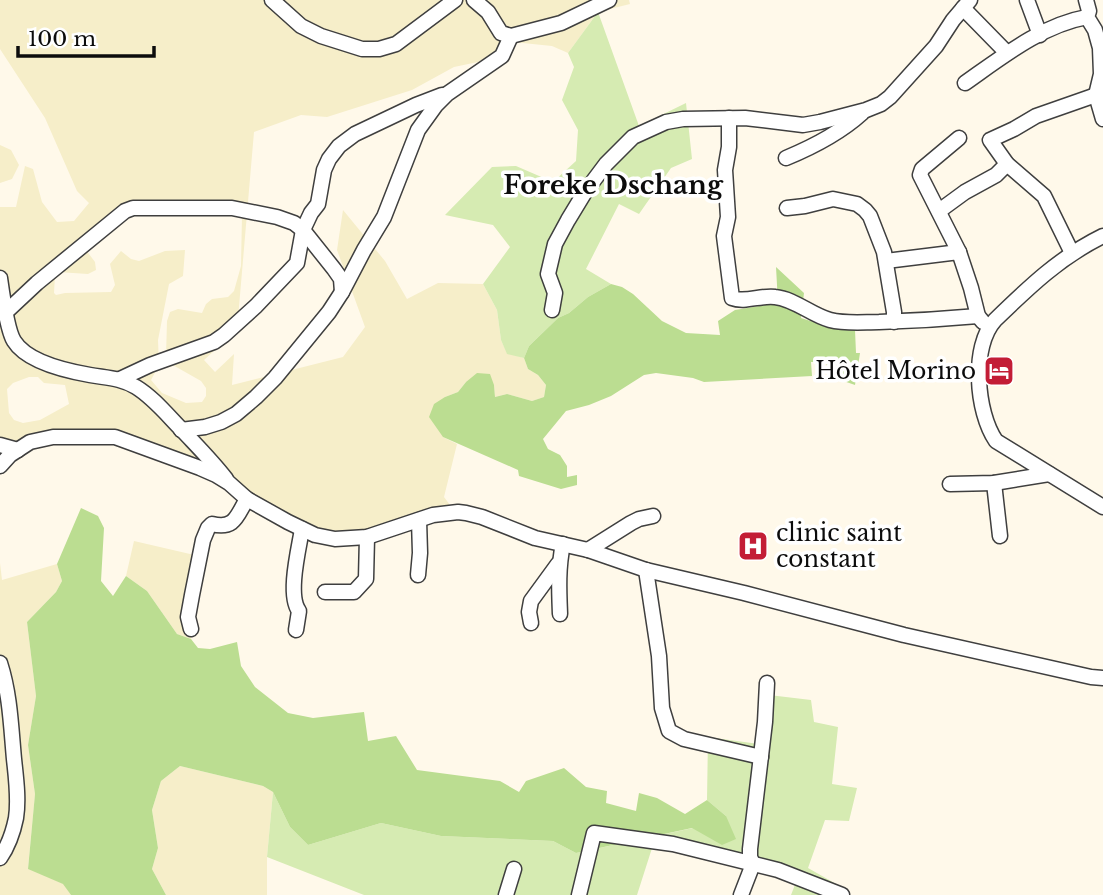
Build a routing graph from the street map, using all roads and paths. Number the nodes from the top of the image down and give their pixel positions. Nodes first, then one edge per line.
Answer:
1 (272, 0) edge
2 (455, 0) edge
3 (474, 0) edge
4 (609, 0) edge
5 (1027, 0) edge
6 (1086, 0) edge
7 (966, 4) edge
8 (1087, 17) junction
9 (1040, 35) junction
10 (511, 36) junction
11 (1007, 53) junction
12 (965, 83) dead end
13 (447, 94) junction
14 (1096, 95) junction
15 (866, 110) junction
16 (729, 118) junction
17 (1103, 119) edge
18 (959, 138) dead end
19 (786, 158) dead end
20 (1007, 164) junction
21 (787, 208) dead end
22 (939, 211) junction
23 (303, 230) junction
24 (1103, 236) edge
25 (959, 252) junction
26 (1072, 253) junction
27 (886, 261) junction
28 (0, 278) edge
29 (342, 292) junction
30 (552, 310) dead end
31 (6, 313) junction
32 (978, 316) junction
33 (894, 321) junction
34 (988, 327) junction
35 (120, 379) junction
36 (181, 430) junction
37 (0, 445) edge
38 (18, 450) junction
39 (0, 466) edge
40 (1049, 474) junction
41 (229, 483) junction
42 (994, 483) junction
43 (950, 484) dead end
44 (247, 499) junction
45 (1103, 507) edge
46 (653, 516) dead end
47 (419, 520) junction
48 (302, 529) junction
49 (1000, 536) dead end
50 (367, 537) junction
51 (563, 544) junction
52 (588, 550) junction
53 (559, 562) junction
54 (646, 570) junction
55 (418, 575) dead end
56 (325, 592) dead end
57 (560, 614) dead end
58 (531, 623) dead end
59 (191, 629) dead end
60 (296, 631) dead end
61 (0, 663) edge
62 (1103, 678) edge
63 (767, 683) dead end
64 (5, 702) edge
65 (761, 757) junction
66 (0, 858) edge
67 (753, 864) junction
68 (514, 869) dead end
69 (506, 895) edge
70 (579, 895) edge
71 (741, 895) edge
72 (842, 895) edge

1 - 2 street
3 - 10 street
4 - 10 street
5 - 9 street
6 - 8 street
7 - 11 street
7 - 15 street
8 - 9 street
8 - 14 street
9 - 11 street
10 - 13 street
11 - 12 street
13 - 23 street
13 - 29 street
14 - 17 street
14 - 20 street
15 - 16 street
15 - 19 street
16 - 30 street
16 - 33 street
18 - 22 street
20 - 22 street
20 - 26 street
21 - 27 street
22 - 25 street
23 - 29 street
23 - 31 street
23 - 35 street
24 - 26 street
25 - 27 street
25 - 32 street
26 - 34 street
27 - 33 street
28 - 31 street
29 - 36 street
31 - 35 street
32 - 33 street
32 - 34 street
34 - 40 street
35 - 36 street
36 - 41 street
37 - 38 street
38 - 39 street
38 - 41 street
40 - 42 street
40 - 45 street
41 - 44 street
42 - 43 street
42 - 49 street
44 - 48 street
44 - 59 street
46 - 52 street
47 - 50 street
47 - 51 street
47 - 55 street
48 - 50 street
48 - 60 street
50 - 56 street
51 - 52 street
51 - 53 street
52 - 54 street
53 - 57 street
53 - 58 street
54 - 62 street
54 - 65 street
61 - 64 street
63 - 65 street
64 - 66 street
65 - 67 street
67 - 70 street
67 - 71 street
67 - 72 street
68 - 69 street

